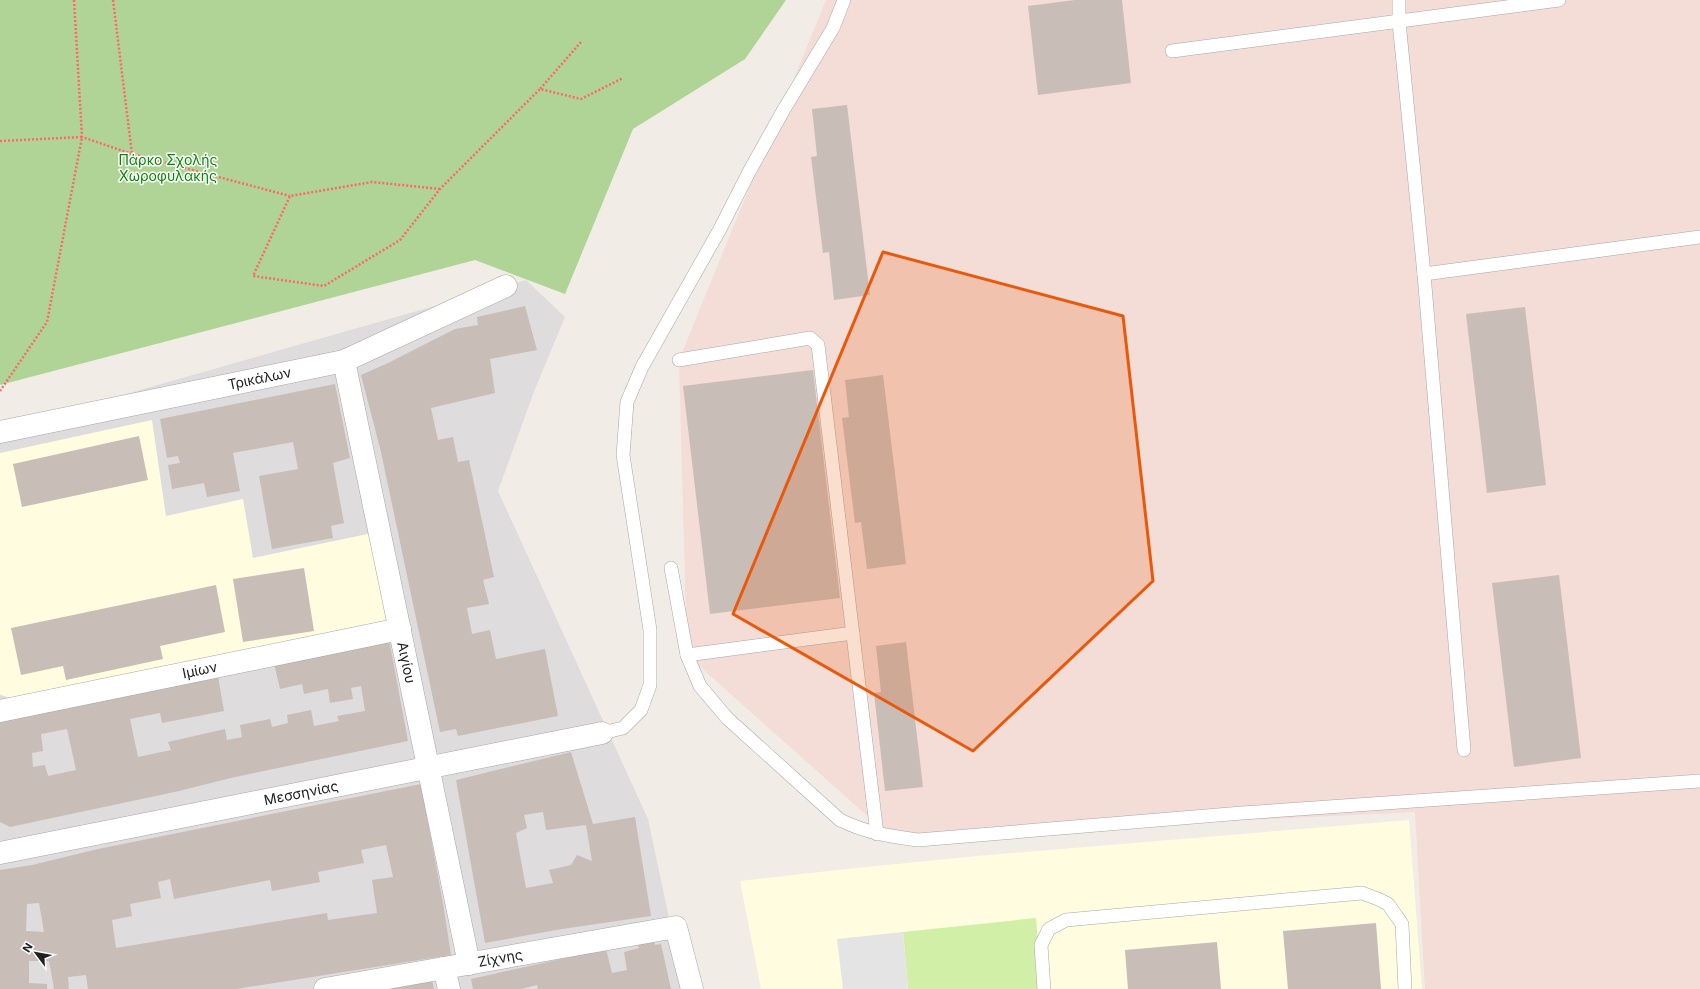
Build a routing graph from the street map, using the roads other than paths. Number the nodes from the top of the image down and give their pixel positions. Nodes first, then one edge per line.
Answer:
1 (844, 0) edge
2 (1399, 0) edge
3 (1559, 0) edge
4 (1399, 22) junction
5 (1172, 51) dead end
6 (1700, 237) edge
7 (1424, 274) junction
8 (506, 286) dead end
9 (679, 360) dead end
10 (344, 361) junction
11 (0, 432) edge
12 (671, 568) dead end
13 (400, 629) junction
14 (853, 633) junction
15 (687, 656) junction
16 (0, 711) edge
17 (602, 733) joint
18 (1464, 750) dead end
19 (429, 767) junction
20 (1700, 781) edge
21 (877, 834) junction
22 (0, 853) edge
23 (469, 964) junction
24 (444, 968) junction
25 (325, 989) edge
26 (449, 989) edge
27 (692, 989) edge
28 (1044, 989) edge
29 (1405, 989) edge

1 - 17 lane
2 - 4 lane
3 - 4 lane
4 - 5 lane
4 - 7 lane
6 - 7 lane
7 - 18 lane
8 - 10 street, Τρικάλων
9 - 14 lane
10 - 11 street, Τρικάλων
10 - 13 street, Αιγίου
12 - 15 lane
13 - 16 street, Ιμίων
13 - 19 street, Αιγίου
14 - 15 lane
14 - 21 lane
15 - 21 lane
17 - 19 street, Μεσσηνίας
19 - 22 street, Μεσσηνίας
19 - 23 street, Αιγίου
20 - 21 lane
23 - 24 street, Ζίχνης
23 - 27 street, Ζίχνης
24 - 25 street, Ζίχνης
24 - 26 street
28 - 29 lane

